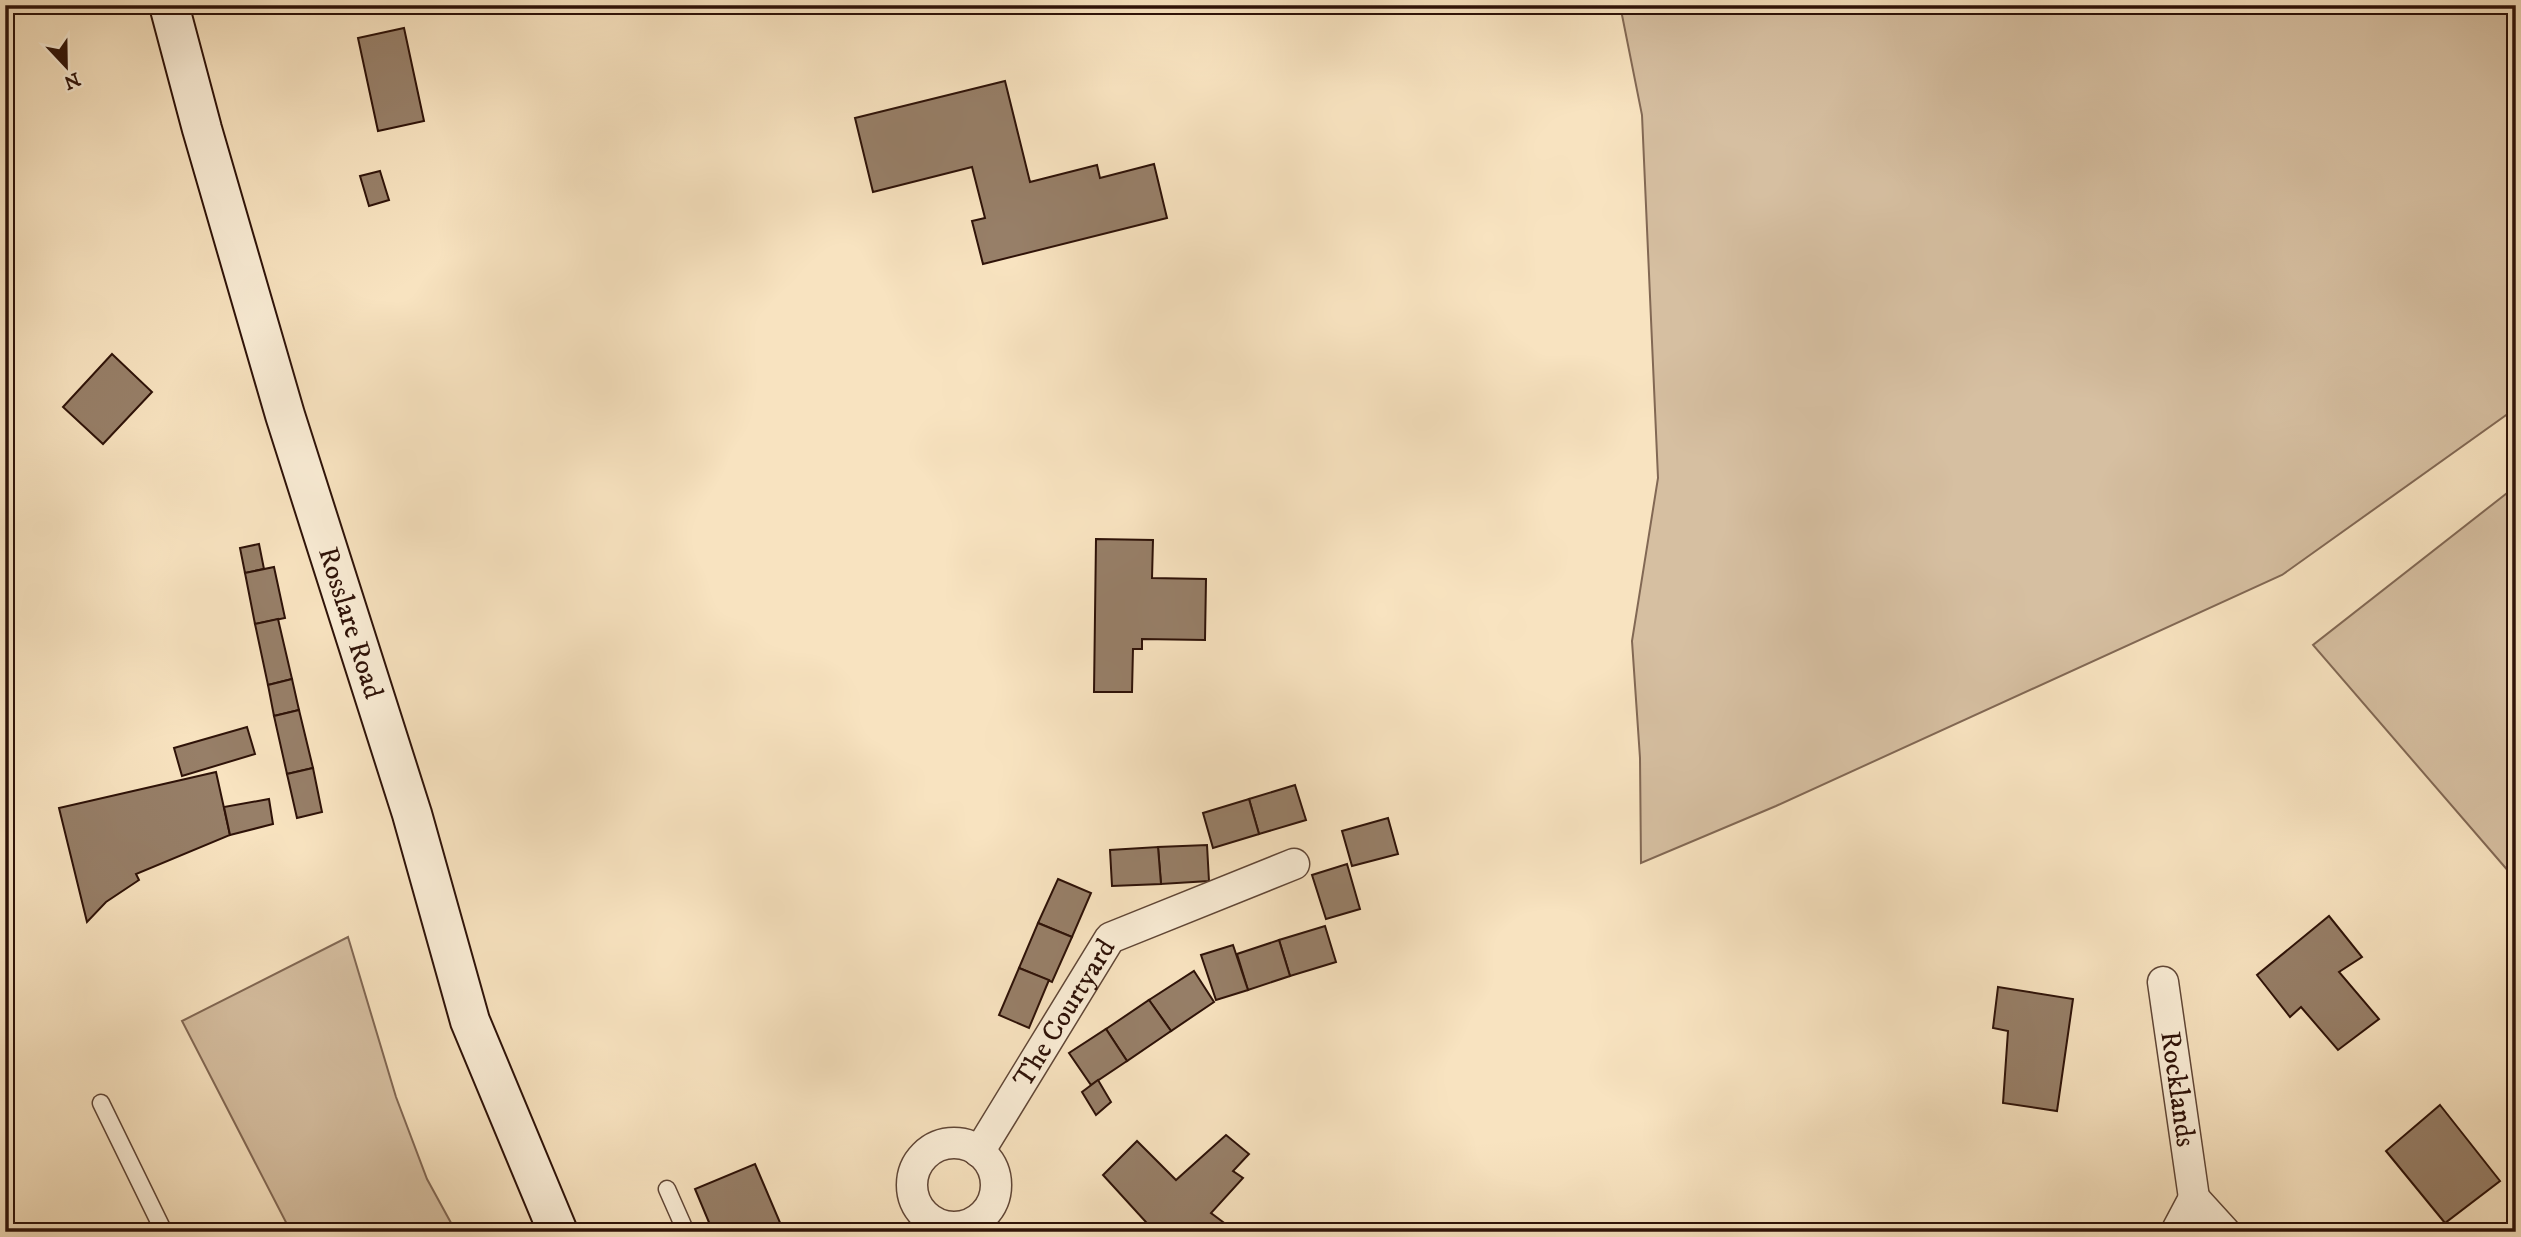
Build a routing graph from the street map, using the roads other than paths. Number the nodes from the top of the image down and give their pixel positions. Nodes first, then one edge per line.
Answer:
1 (169, 5) edge
2 (1294, 864) dead end
3 (2163, 982) dead end
4 (101, 1103) dead end
5 (979, 1152) junction
6 (667, 1189) dead end
7 (2194, 1198) junction
8 (932, 1227) edge
9 (164, 1232) edge
10 (558, 1232) edge
11 (686, 1232) edge
12 (2176, 1232) edge
13 (2225, 1232) edge

1 - 10 main road, Rosslare Road
2 - 5 street, The Courtyard
3 - 7 street, Rocklands
4 - 9 lane
5 - 8 street
5 - 8 street
6 - 11 lane
7 - 12 street
7 - 13 street

